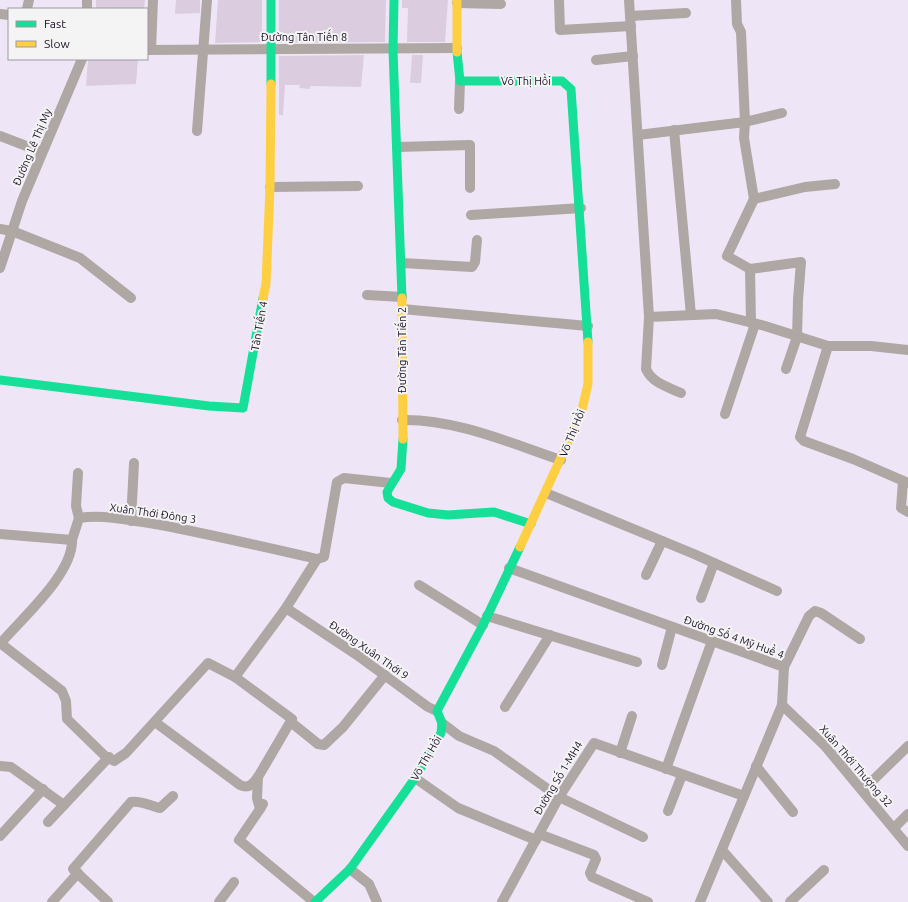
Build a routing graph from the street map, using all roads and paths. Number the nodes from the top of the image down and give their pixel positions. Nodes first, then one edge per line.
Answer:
1 (153, 0) edge
2 (207, 0) edge
3 (271, 0) edge
4 (394, 0) edge
5 (559, 0) edge
6 (629, 0) edge
7 (736, 0) edge
8 (457, 2) edge
9 (501, 4) dead end
10 (686, 13) dead end
11 (631, 21) junction
12 (457, 48) junction
13 (270, 49) junction
14 (149, 50) edge
15 (204, 50) junction
16 (393, 50) junction
17 (633, 56) junction
18 (82, 60) edge
19 (596, 60) dead end
20 (460, 81) junction
21 (459, 109) dead end
22 (782, 113) dead end
23 (745, 122) junction
24 (674, 130) junction
25 (197, 131) dead end
26 (638, 135) junction
27 (0, 136) edge
28 (397, 147) junction
29 (42, 152) junction
30 (835, 184) dead end
31 (358, 186) dead end
32 (270, 187) junction
33 (470, 188) dead end
34 (754, 198) junction
35 (581, 208) junction
36 (471, 215) dead end
37 (0, 229) edge
38 (12, 231) junction
39 (477, 240) dead end
40 (402, 263) junction
41 (0, 268) edge
42 (750, 269) junction
43 (367, 295) dead end
44 (402, 297) junction
45 (131, 298) dead end
46 (402, 309) junction
47 (691, 315) junction
48 (649, 317) junction
49 (753, 323) junction
50 (588, 326) junction
51 (797, 337) junction
52 (828, 346) junction
53 (908, 350) edge
54 (786, 369) dead end
55 (0, 380) edge
56 (681, 393) dead end
57 (725, 414) dead end
58 (402, 420) junction
59 (561, 460) junction
60 (134, 463) dead end
61 (78, 473) dead end
62 (905, 482) edge
63 (391, 483) junction
64 (546, 493) junction
65 (908, 512) edge
66 (78, 518) junction
67 (131, 521) junction
68 (531, 524) junction
69 (0, 534) edge
70 (72, 540) junction
71 (662, 541) junction
72 (317, 559) junction
73 (714, 563) junction
74 (509, 568) junction
75 (646, 575) dead end
76 (419, 585) dead end
77 (777, 591) dead end
78 (701, 598) dead end
79 (286, 608) junction
80 (485, 621) junction
81 (672, 627) junction
82 (550, 636) junction
83 (860, 639) dead end
84 (712, 641) junction
85 (0, 643) edge
86 (637, 662) dead end
87 (662, 665) dead end
88 (784, 667) junction
89 (385, 675) junction
90 (235, 677) junction
91 (782, 705) junction
92 (505, 707) dead end
93 (438, 711) junction
94 (632, 716) dead end
95 (155, 722) junction
96 (442, 722) junction
97 (292, 723) junction
98 (908, 746) edge
99 (620, 753) junction
100 (109, 757) junction
101 (0, 766) edge
102 (756, 766) junction
103 (666, 769) junction
104 (682, 775) junction
105 (258, 777) junction
106 (415, 778) junction
107 (43, 789) junction
108 (863, 790) junction
109 (173, 796) dead end
110 (744, 796) junction
111 (560, 797) junction
112 (64, 805) junction
113 (668, 811) dead end
114 (793, 812) dead end
115 (908, 814) edge
116 (48, 822) dead end
117 (894, 828) junction
118 (0, 836) edge
119 (538, 837) junction
120 (643, 837) dead end
121 (908, 846) edge
122 (722, 850) junction
123 (350, 869) junction
124 (824, 870) dead end
125 (78, 873) junction
126 (234, 882) dead end
127 (505, 901) edge
128 (52, 902) edge
129 (108, 902) edge
130 (219, 902) edge
131 (315, 902) edge
132 (377, 902) edge
133 (648, 902) edge
134 (700, 902) edge
135 (768, 902) edge
136 (790, 902) edge

1 - 14 street, Đường Tân Tiến 8
2 - 15 street
3 - 13 street, Tân Tiến 4
4 - 16 street, Đường Tân Tiến 2
5 - 11 street
6 - 11 street
7 - 23 street
8 - 9 street
8 - 12 street
10 - 11 street
11 - 17 street
12 - 16 street, Đường Tân Tiến 8
12 - 20 street
13 - 15 street, Đường Tân Tiến 8
13 - 16 street, Đường Tân Tiến 8
13 - 32 street, Tân Tiến 4
14 - 15 street, Đường Tân Tiến 8
15 - 25 street
16 - 28 street, Đường Tân Tiến 2
17 - 19 street
17 - 26 street
18 - 29 street, Đường Lê Thị My
20 - 21 street
20 - 35 street, Võ Thị Hồi
22 - 23 street
23 - 24 street
23 - 34 street
24 - 26 street
24 - 47 street
26 - 48 street
27 - 29 street
28 - 33 street
28 - 40 street, Đường Tân Tiến 2
29 - 38 street, Đường Lê Thị My
30 - 34 street
31 - 32 street
32 - 55 street, Tân Tiến 4
34 - 42 street
35 - 36 street
35 - 50 street, Võ Thị Hồi
37 - 38 street
38 - 41 street, Đường Lê Thị My
38 - 45 street
39 - 40 street
40 - 44 street, Đường Tân Tiến 2
42 - 49 street
42 - 51 street
43 - 44 street
44 - 46 street, Đường Tân Tiến 2
46 - 50 street
46 - 58 street, Đường Tân Tiến 2
47 - 48 street
47 - 49 street
48 - 56 street
49 - 51 street
49 - 57 street
50 - 59 street, Võ Thị Hồi
51 - 52 street
51 - 54 street
52 - 53 street
52 - 62 street
58 - 59 street
58 - 63 street, Đường Tân Tiến 2
59 - 64 street, Võ Thị Hồi
60 - 67 street
61 - 66 street
62 - 65 street
63 - 68 street
63 - 72 street
64 - 68 street, Võ Thị Hồi
64 - 71 street
66 - 67 street, Xuân Thới Đông 3
66 - 70 street
67 - 72 street, Xuân Thới Đông 3
68 - 74 street, Võ Thị Hồi
69 - 70 street
70 - 85 street
71 - 73 street
71 - 75 street
72 - 79 street
73 - 77 street
73 - 78 street
74 - 80 street, Võ Thị Hồi
74 - 81 street, Đường Số 4 Mỹ Huề 4
76 - 80 street
79 - 89 street, Đường Xuân Thới 9
79 - 90 street
80 - 82 street
80 - 93 street, Võ Thị Hồi
81 - 84 street, Đường Số 4 Mỹ Huề 4
81 - 87 street
82 - 86 street
82 - 92 street
83 - 88 street
84 - 88 street, Đường Số 4 Mỹ Huề 4
84 - 103 street
85 - 100 street
88 - 91 street, Đường Số 4 Mỹ Huề 4
89 - 93 street, Đường Xuân Thới 9
89 - 97 street
90 - 95 street
90 - 97 street
91 - 102 street, Đường Số 4 Mỹ Huề 4
91 - 108 street, Xuân Thới Thượng 32
93 - 96 street, Võ Thị Hồi
94 - 99 street
95 - 100 street
95 - 105 street
96 - 106 street, Võ Thị Hồi
96 - 111 street
97 - 105 street
98 - 108 street
99 - 103 street, Đường Số 1-MH4
99 - 111 street, Đường Số 1-MH4
100 - 112 street
101 - 107 street
102 - 110 street, Đường Số 4 Mỹ Huề 4
102 - 114 street
103 - 104 street, Đường Số 1-MH4
104 - 110 street, Đường Số 1-MH4
104 - 113 street
105 - 131 street
106 - 119 street
106 - 123 street, Võ Thị Hồi
107 - 112 street
107 - 118 street
108 - 117 street, Xuân Thới Thượng 32
109 - 125 street
110 - 122 street, Đường Số 4 Mỹ Huề 4
111 - 119 street, Đường Số 1-MH4
111 - 120 street
112 - 116 street
115 - 117 street
117 - 121 street, Xuân Thới Thượng 32
119 - 127 street, Đường Số 1-MH4
119 - 133 street
122 - 134 street, Đường Số 4 Mỹ Huề 4
122 - 135 street
123 - 131 street, Võ Thị Hồi
123 - 132 street
124 - 136 street
125 - 128 street
125 - 129 street
126 - 130 street

